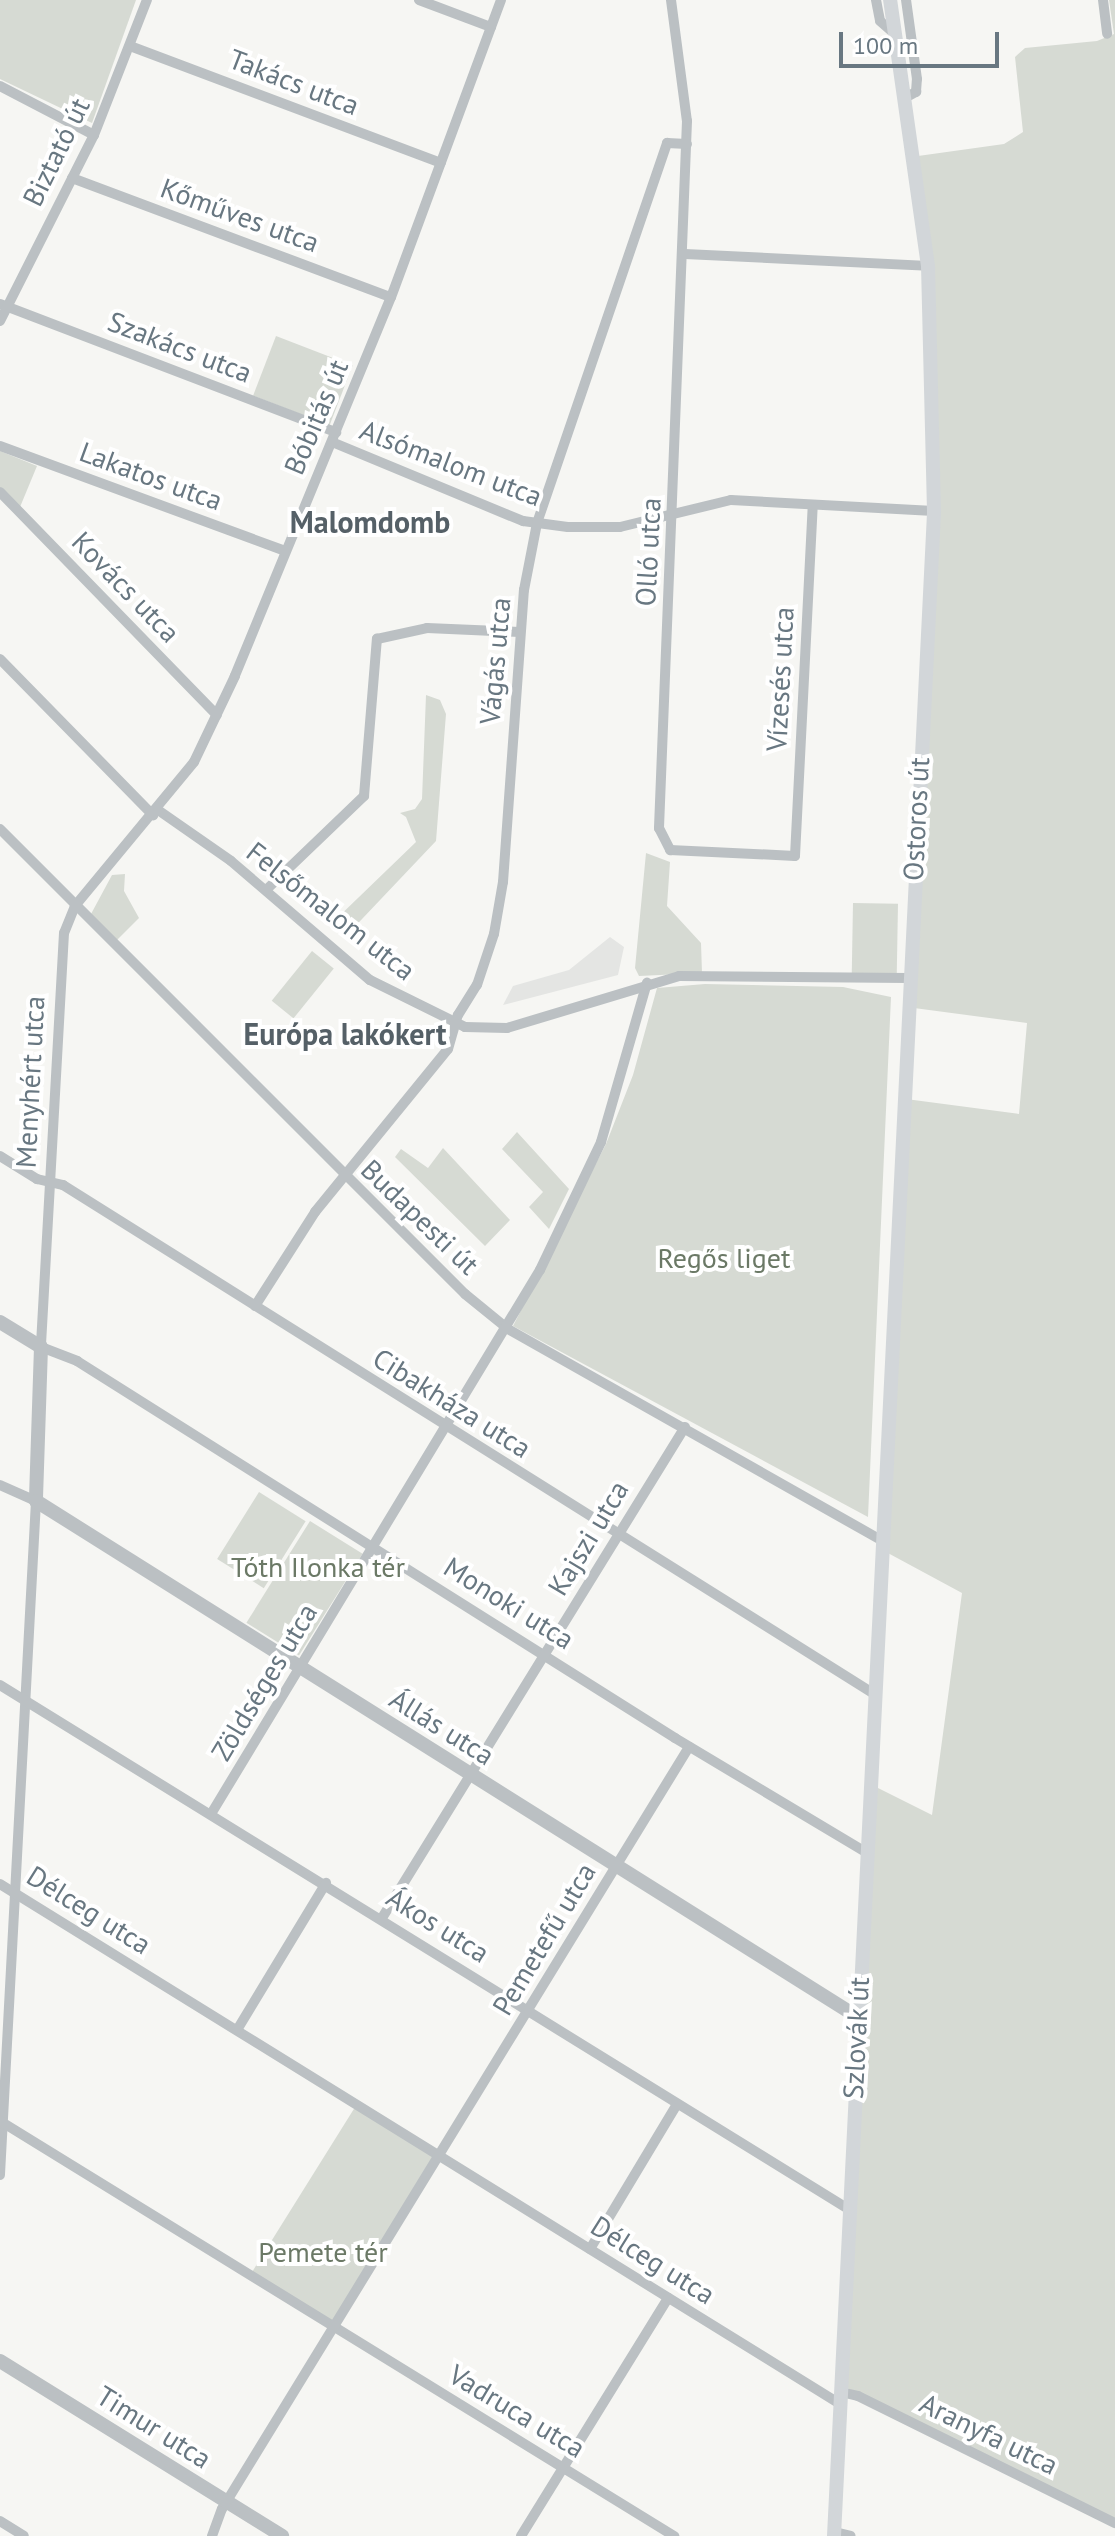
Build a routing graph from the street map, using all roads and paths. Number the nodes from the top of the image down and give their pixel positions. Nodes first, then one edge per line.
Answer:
1 (147, 0) edge
2 (419, 0) edge
3 (501, 0) edge
4 (671, 0) edge
5 (876, 0) edge
6 (890, 0) edge
7 (906, 0) edge
8 (1103, 0) edge
9 (491, 27) junction
10 (895, 34) junction
11 (1107, 34) dead end
12 (130, 46) junction
13 (0, 86) edge
14 (905, 98) junction
15 (94, 135) junction
16 (687, 144) junction
17 (441, 163) junction
18 (72, 178) junction
19 (685, 254) junction
20 (928, 266) junction
21 (391, 297) junction
22 (4, 306) edge
23 (0, 321) edge
24 (334, 437) junction
25 (0, 446) edge
26 (0, 492) edge
27 (813, 505) junction
28 (934, 511) junction
29 (675, 512) junction
30 (537, 523) junction
31 (285, 551) junction
32 (520, 632) junction
33 (0, 659) edge
34 (217, 715) junction
35 (156, 812) junction
36 (0, 829) edge
37 (670, 850) joint
38 (266, 890) junction
39 (75, 906) junction
40 (908, 978) junction
41 (647, 983) junction
42 (460, 1022) junction
43 (0, 1156) edge
44 (344, 1176) junction
45 (50, 1184) junction
46 (255, 1306) junction
47 (0, 1322) edge
48 (508, 1329) junction
49 (41, 1347) junction
50 (685, 1427) junction
51 (447, 1429) junction
52 (0, 1485) edge
53 (36, 1501) junction
54 (617, 1535) junction
55 (882, 1541) junction
56 (374, 1548) junction
57 (545, 1656) junction
58 (300, 1669) junction
59 (0, 1685) edge
60 (876, 1695) junction
61 (25, 1700) junction
62 (689, 1747) junction
63 (470, 1774) junction
64 (211, 1814) junction
65 (867, 1853) junction
66 (616, 1864) junction
67 (326, 1883) junction
68 (0, 1884) edge
69 (16, 1894) junction
70 (382, 1918) junction
71 (529, 2010) junction
72 (856, 2016) junction
73 (237, 2030) junction
74 (677, 2104) junction
75 (2, 2122) edge
76 (440, 2156) junction
77 (0, 2175) edge
78 (850, 2210) junction
79 (590, 2249) junction
80 (668, 2298) junction
81 (334, 2328) junction
82 (0, 2361) edge
83 (840, 2398) junction
84 (563, 2467) junction
85 (227, 2502) junction
86 (0, 2521) edge
87 (1115, 2523) edge
88 (834, 2534) edge
89 (24, 2536) edge
90 (212, 2536) edge
91 (282, 2536) edge
92 (521, 2536) edge
93 (674, 2536) edge
94 (851, 2536) edge

1 - 12 street, Biztató út
2 - 9 street
3 - 9 street, Bóbitás út
4 - 16 street
5 - 10 street, Ostoros út
6 - 10 main road, Ostoros út
7 - 14 street, Ostoros út
8 - 11 street
9 - 17 street, Bóbitás út
10 - 14 main road, Ostoros út
12 - 15 street, Biztató út
12 - 17 street, Takács utca
13 - 15 street
14 - 20 main road, Ostoros út
15 - 18 street, Biztató út
16 - 19 street
16 - 30 street, Vágás utca
17 - 21 street, Bóbitás út
18 - 21 street, Kőműves utca
18 - 22 street, Biztató út
19 - 20 street
19 - 29 street, Olló utca
20 - 28 main road, Ostoros út
21 - 24 street, Bóbitás út
22 - 23 street, Biztató út
22 - 24 street, Szakács utca
24 - 30 street, Alsómalom utca
24 - 31 street, Bóbitás út
25 - 31 street, Lakatos utca
26 - 34 street, Kovács utca
27 - 28 street, Alsómalom utca
27 - 29 street, Alsómalom utca
27 - 37 street, Vízesés utca
28 - 40 main road, Ostoros út
29 - 30 street, Alsómalom utca
29 - 37 street, Olló utca
30 - 32 street, Vágás utca
31 - 34 street, Bóbitás út
32 - 38 street
32 - 42 street, Vágás utca
33 - 35 street, Felsőmalom utca
34 - 35 street, Bóbitás út
35 - 38 street, Felsőmalom utca
35 - 39 street, Bóbitás út
36 - 39 street, Budapesti út
38 - 42 street, Felsőmalom utca
39 - 44 street, Budapesti út
39 - 45 street, Menyhért utca
40 - 41 street, Felsőmalom utca
40 - 55 main road, Ostoros út
41 - 42 street, Felsőmalom utca
41 - 48 street, Zöldséges utca
42 - 44 street, Vágás utca
43 - 45 street, Cibakháza utca
44 - 46 street, Vágás utca
44 - 48 street, Budapesti út
45 - 46 street, Cibakháza utca
45 - 49 street, Menyhért utca
46 - 51 street, Cibakháza utca
47 - 49 street, Monoki utca
48 - 50 street, Budapesti út
48 - 51 street, Zöldséges utca
49 - 53 street, Menyhért utca
49 - 56 street, Monoki utca
50 - 54 street, Kajszi utca
50 - 55 street, Budapesti út
51 - 54 street, Cibakháza utca
51 - 56 street, Zöldséges utca
52 - 53 street, Állás utca
53 - 58 street, Állás utca
53 - 61 street, Menyhért utca
54 - 57 street, Kajszi utca
54 - 60 street, Cibakháza utca
55 - 60 main road, Szlovák út
56 - 57 street, Monoki utca
56 - 58 street, Zöldséges utca
57 - 62 street, Monoki utca
57 - 63 street, Kajszi utca
58 - 63 street, Állás utca
58 - 64 street, Zöldséges utca
59 - 61 street, Ákos utca
60 - 65 main road, Szlovák út
61 - 64 street, Ákos utca
61 - 69 street, Menyhért utca
62 - 65 street, Monoki utca
62 - 66 street, Pemetefű utca
63 - 66 street, Állás utca
63 - 70 street, Kajszi utca
64 - 67 street, Ákos utca
65 - 72 main road, Szlovák út
66 - 71 street, Pemetefű utca
66 - 72 street, Állás utca
67 - 70 street, Ákos utca
67 - 73 street
68 - 69 street, Délceg utca
69 - 73 street, Délceg utca
69 - 75 street, Menyhért utca
70 - 71 street, Ákos utca
71 - 74 street, Ákos utca
71 - 76 street, Pemetefű utca
72 - 78 main road, Szlovák út
73 - 76 street, Délceg utca
74 - 78 street, Ákos utca
74 - 79 street
75 - 77 street, Menyhért utca
75 - 81 street
76 - 79 street, Délceg utca
76 - 81 street
78 - 83 main road, Szlovák út
79 - 80 street, Délceg utca
80 - 83 street, Délceg utca
80 - 84 street
81 - 84 street, Vadruca utca
81 - 85 street
82 - 85 street, Timur utca
83 - 87 street, Aranyfa utca
83 - 88 main road, Szlovák út
84 - 92 street
84 - 93 street, Vadruca utca
85 - 90 street
85 - 91 street, Timur utca
86 - 89 street
88 - 94 street

